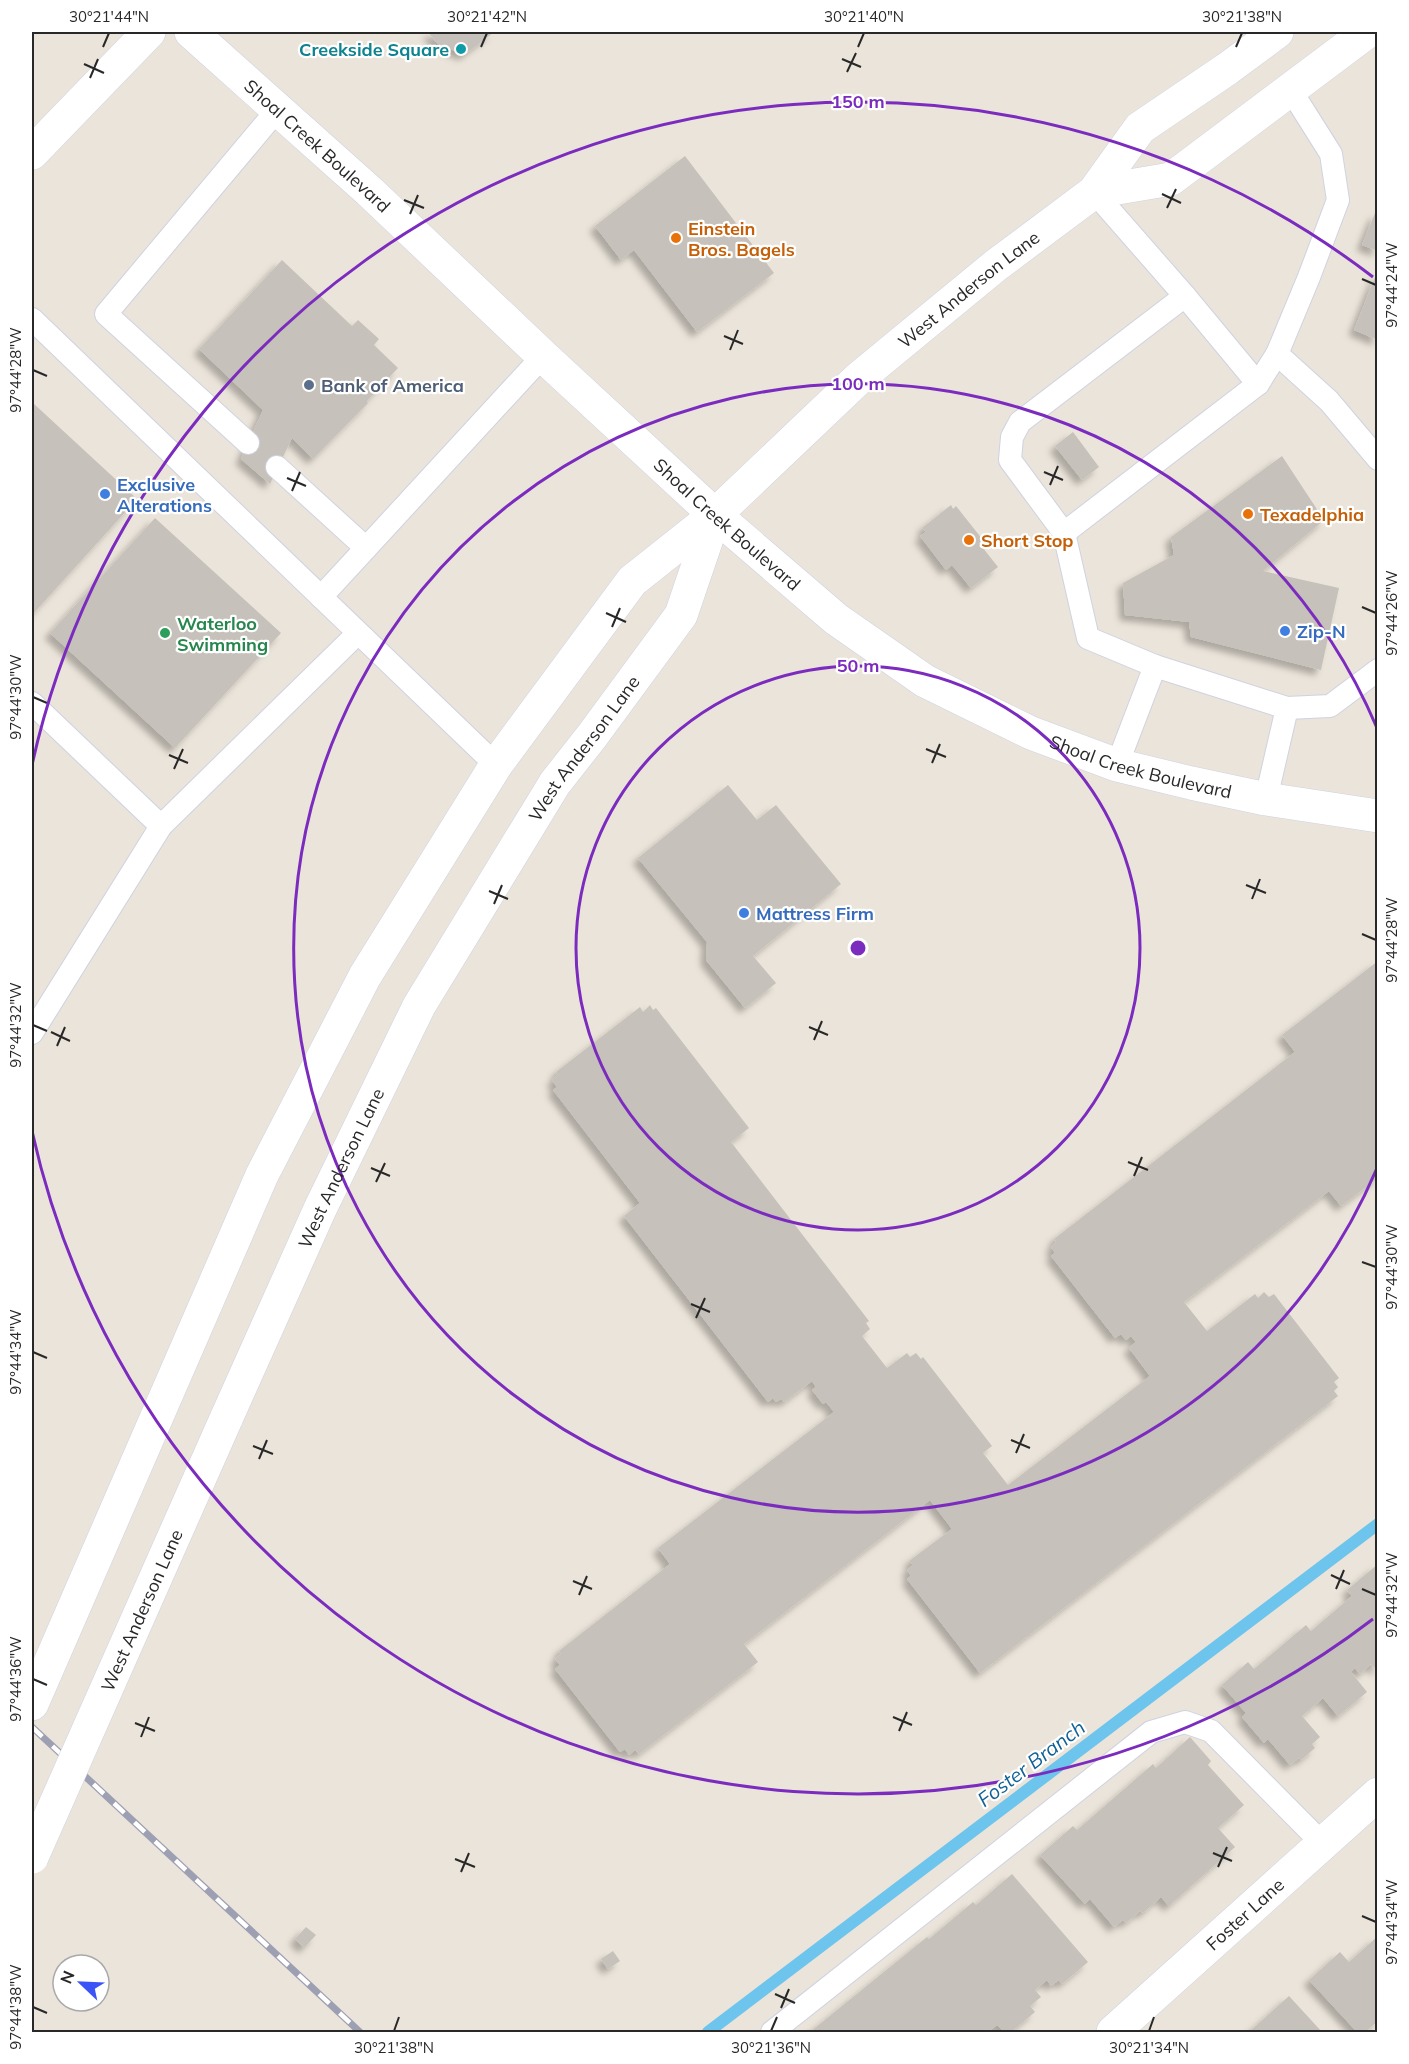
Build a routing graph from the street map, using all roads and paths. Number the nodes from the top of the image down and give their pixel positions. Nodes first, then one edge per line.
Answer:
1 (149, 32) edge
2 (190, 32) edge
3 (1277, 32) edge
4 (1366, 32) edge
5 (1290, 89) junction
6 (278, 109) junction
7 (32, 153) edge
8 (1094, 192) junction
9 (1185, 297) junction
10 (32, 319) edge
11 (1277, 354) junction
12 (543, 356) junction
13 (1258, 384) junction
14 (249, 443) dead end
15 (1377, 459) edge
16 (277, 467) dead end
17 (715, 515) junction
18 (1064, 533) junction
19 (366, 548) junction
20 (321, 597) junction
21 (358, 633) junction
22 (1155, 666) junction
23 (1377, 670) edge
24 (32, 703) edge
25 (1287, 708) junction
26 (496, 765) junction
27 (1117, 765) junction
28 (1266, 798) junction
29 (1377, 816) edge
30 (162, 826) junction
31 (32, 1033) edge
32 (32, 1704) edge
33 (1377, 1794) edge
34 (1323, 1844) junction
35 (32, 1857) edge
36 (772, 2032) edge
37 (1113, 2032) edge

1 - 7 main road
2 - 6 main road, Shoal Creek Boulevard
3 - 8 main road, West Anderson Lane
4 - 5 main road, West Anderson Lane
5 - 8 main road, West Anderson Lane
5 - 11 lane
6 - 12 main road, Shoal Creek Boulevard
6 - 14 lane
8 - 9 lane
8 - 17 main road, West Anderson Lane
9 - 13 lane
9 - 18 lane
10 - 20 lane
11 - 13 lane
11 - 15 lane
12 - 17 main road, Shoal Creek Boulevard
12 - 19 lane
13 - 18 lane
16 - 19 lane
17 - 26 main road, West Anderson Lane
17 - 27 main road, Shoal Creek Boulevard
17 - 35 main road, West Anderson Lane, bridge
18 - 22 lane
19 - 20 lane
20 - 21 lane
21 - 26 lane
21 - 30 lane
22 - 25 lane
22 - 27 lane
23 - 25 lane
24 - 30 lane
25 - 28 lane
26 - 32 main road, West Anderson Lane
27 - 28 main road, Shoal Creek Boulevard
28 - 29 main road, Shoal Creek Boulevard
30 - 31 lane
33 - 34 main road, Foster Lane
34 - 36 lane
34 - 37 main road, Foster Lane

